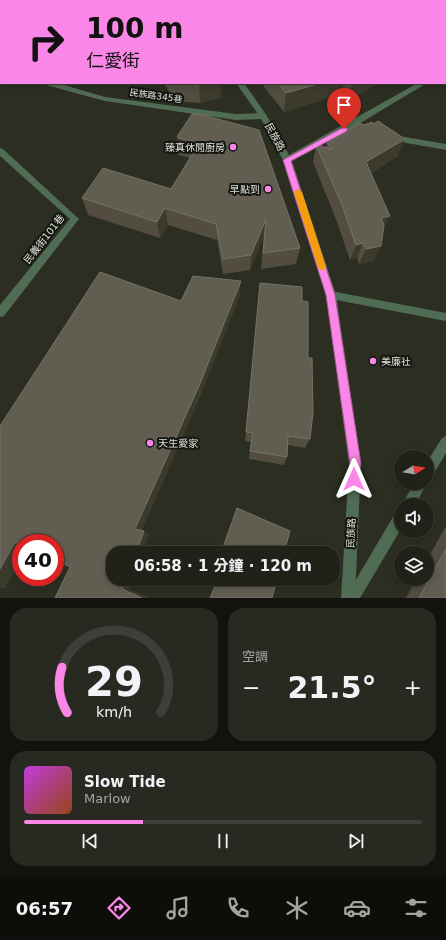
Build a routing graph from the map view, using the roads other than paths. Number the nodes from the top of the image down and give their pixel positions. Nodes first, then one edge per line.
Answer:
1 (53, 84) edge
2 (241, 84) edge
3 (421, 84) edge
4 (263, 116) junction
5 (344, 129) junction
6 (360, 132) edge
7 (383, 136) edge
8 (446, 148) edge
9 (0, 151) edge
10 (287, 160) junction
11 (331, 295) junction
12 (0, 313) edge
13 (446, 317) edge
14 (446, 442) edge
15 (434, 462) edge
16 (394, 529) edge
17 (348, 598) edge
18 (352, 598) edge

1 - 4 street, 民族路345巷
2 - 4 street, 民族路
3 - 5 street
4 - 10 street, 民族路
5 - 6 street
5 - 10 street
7 - 8 street
9 - 12 street, 民義街101巷
10 - 11 street, 民族路
11 - 13 street
11 - 17 street, 民族路
14 - 15 street
16 - 18 street

